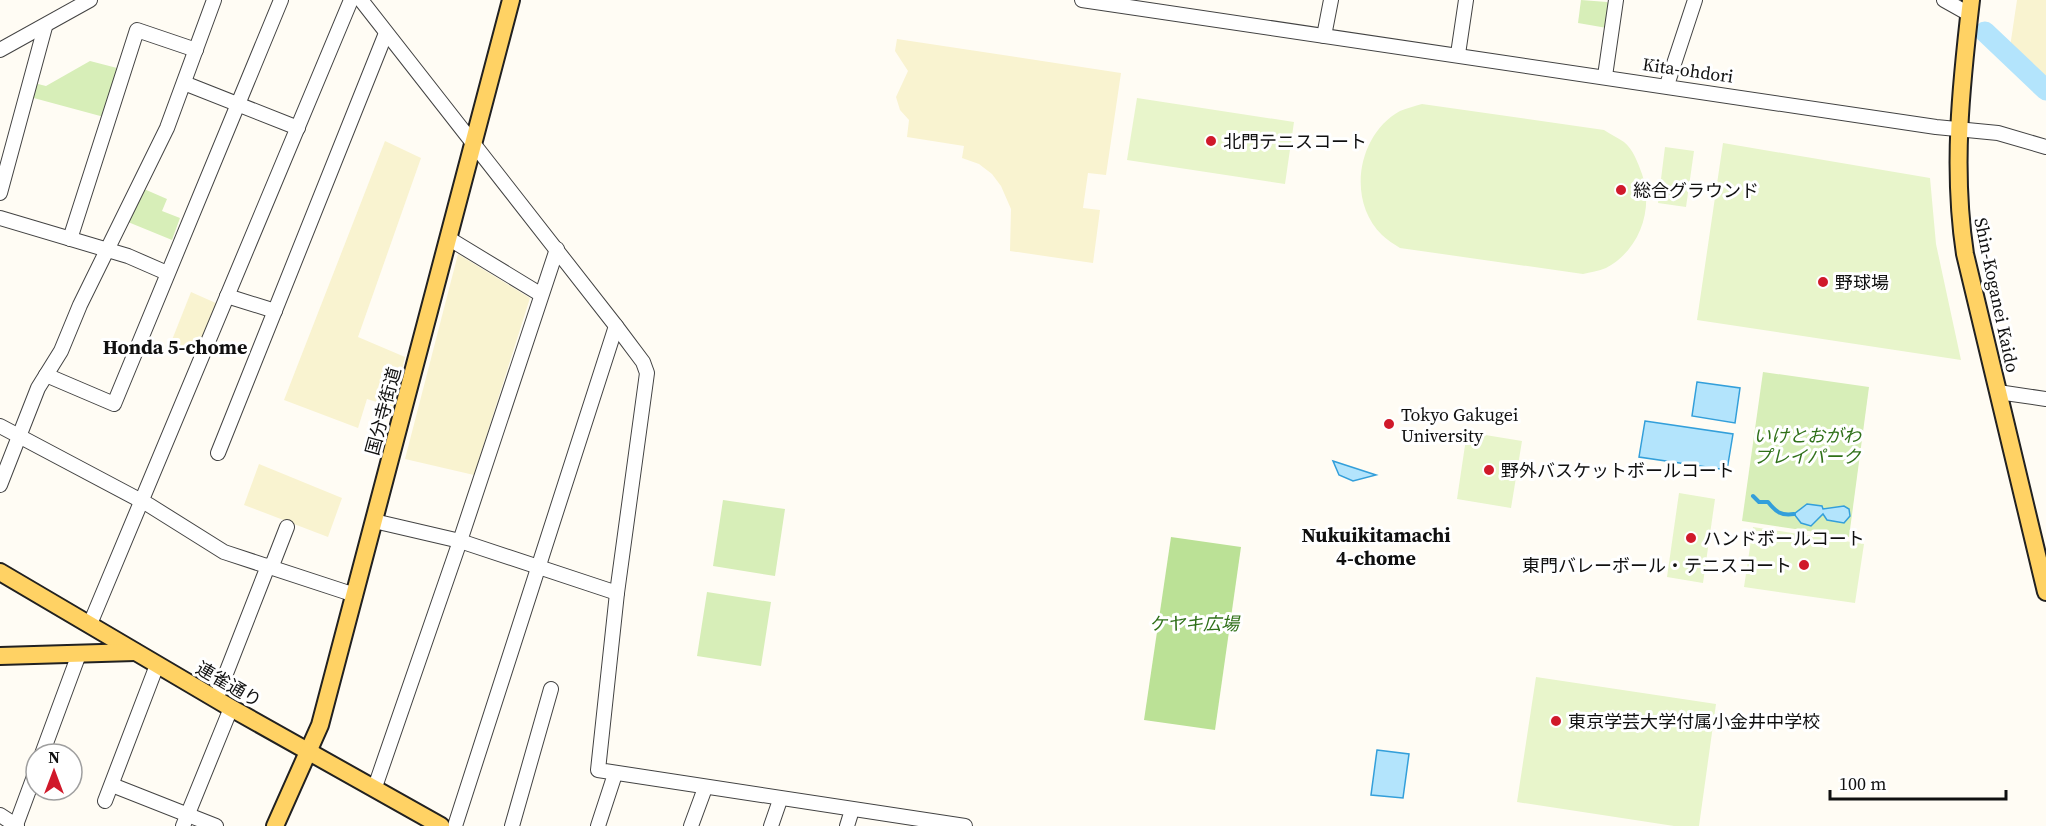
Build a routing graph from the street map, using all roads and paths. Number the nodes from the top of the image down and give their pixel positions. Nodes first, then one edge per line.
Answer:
1 (90, 0) edge
2 (214, 0) edge
3 (281, 0) edge
4 (351, 0) edge
5 (361, 0) edge
6 (511, 0) edge
7 (1082, 0) edge
8 (1331, 0) edge
9 (1466, 0) edge
10 (1616, 0) edge
11 (1695, 0) edge
12 (1944, 0) edge
13 (1970, 7) edge
14 (45, 27) junction
15 (386, 33) junction
16 (1324, 36) junction
17 (0, 50) edge
18 (195, 50) junction
19 (1458, 54) junction
20 (1605, 76) junction
21 (184, 83) junction
22 (1667, 85) junction
23 (237, 104) junction
24 (298, 128) junction
25 (1958, 129) junction
26 (474, 141) junction
27 (2046, 147) edge
28 (0, 193) edge
29 (0, 218) edge
30 (448, 238) junction
31 (70, 239) junction
32 (556, 249) junction
33 (107, 250) junction
34 (166, 273) junction
35 (540, 294) junction
36 (227, 296) junction
37 (275, 311) junction
38 (616, 326) junction
39 (46, 375) junction
40 (1998, 392) junction
41 (2046, 399) edge
42 (0, 426) edge
43 (19, 436) junction
44 (218, 453) dead end
45 (0, 485) edge
46 (143, 501) junction
47 (374, 520) junction
48 (287, 527) dead end
49 (460, 541) junction
50 (268, 566) junction
51 (537, 567) junction
52 (0, 572) edge
53 (2046, 592) edge
54 (617, 593) junction
55 (355, 595) junction
56 (90, 624) junction
57 (135, 652) junction
58 (79, 654) junction
59 (0, 656) edge
60 (157, 665) junction
61 (551, 689) dead end
62 (223, 704) junction
63 (46, 742) edge
64 (309, 750) junction
65 (615, 774) junction
66 (112, 784) junction
67 (375, 787) junction
68 (705, 788) junction
69 (780, 800) junction
70 (105, 801) dead end
71 (25, 802) edge
72 (852, 810) junction
73 (0, 815) edge
74 (186, 820) edge
75 (17, 825) edge
76 (216, 826) edge
77 (275, 826) edge
78 (441, 826) edge
79 (454, 826) edge
80 (512, 826) edge
81 (598, 826) edge
82 (691, 826) edge
83 (771, 826) edge
84 (847, 826) edge
85 (965, 826) edge

1 - 14 street
2 - 18 street
3 - 23 street
4 - 24 street
5 - 15 street
6 - 26 main road, 国分寺街道
7 - 16 street, Kita-ohdori
8 - 16 street
9 - 19 street
10 - 20 street
11 - 22 street
12 - 13 street
13 - 25 main road, Shin-Koganei Kaido
14 - 17 street
14 - 28 street
15 - 26 street
15 - 37 street
16 - 19 street, Kita-ohdori
18 - 21 street
18 - 31 street
19 - 20 street, Kita-ohdori
20 - 22 street, Kita-ohdori
21 - 23 street
21 - 33 street
22 - 25 street, Kita-ohdori
23 - 24 street
23 - 34 street
24 - 36 street
25 - 27 street, Kita-ohdori
25 - 40 main road, Shin-Koganei Kaido
26 - 30 main road, 国分寺街道
26 - 32 street
29 - 31 street
30 - 35 street
30 - 47 main road, 国分寺街道
31 - 33 street
32 - 35 street
32 - 38 street
33 - 34 street
33 - 39 street
34 - 39 street
35 - 49 street
36 - 37 street
36 - 46 street
37 - 44 street
38 - 51 street
38 - 54 street
39 - 43 street
40 - 41 street
40 - 53 main road, Shin-Koganei Kaido
42 - 43 street
43 - 45 street
43 - 46 street
46 - 50 street
46 - 56 street
47 - 49 street
47 - 55 main road, 国分寺街道
48 - 50 street
49 - 51 street
49 - 67 street
50 - 55 street
50 - 62 street
51 - 54 street
51 - 79 street
52 - 56 main road, 連雀通り
54 - 65 street
55 - 64 main road, 国分寺街道
56 - 57 main road, 連雀通り
57 - 58 main road
57 - 60 main road, 連雀通り
58 - 59 main road
58 - 63 street
60 - 62 main road, 連雀通り
60 - 66 street
61 - 80 street
62 - 64 main road, 連雀通り
62 - 74 street
64 - 67 main road, 連雀通り
64 - 77 main road, 国分寺街道
65 - 68 street
65 - 81 street
66 - 70 street
66 - 74 street
67 - 78 main road, 連雀通り
68 - 69 street
68 - 82 street
69 - 72 street
69 - 83 street
71 - 75 street
72 - 84 street
72 - 85 street
73 - 75 street
74 - 76 street

